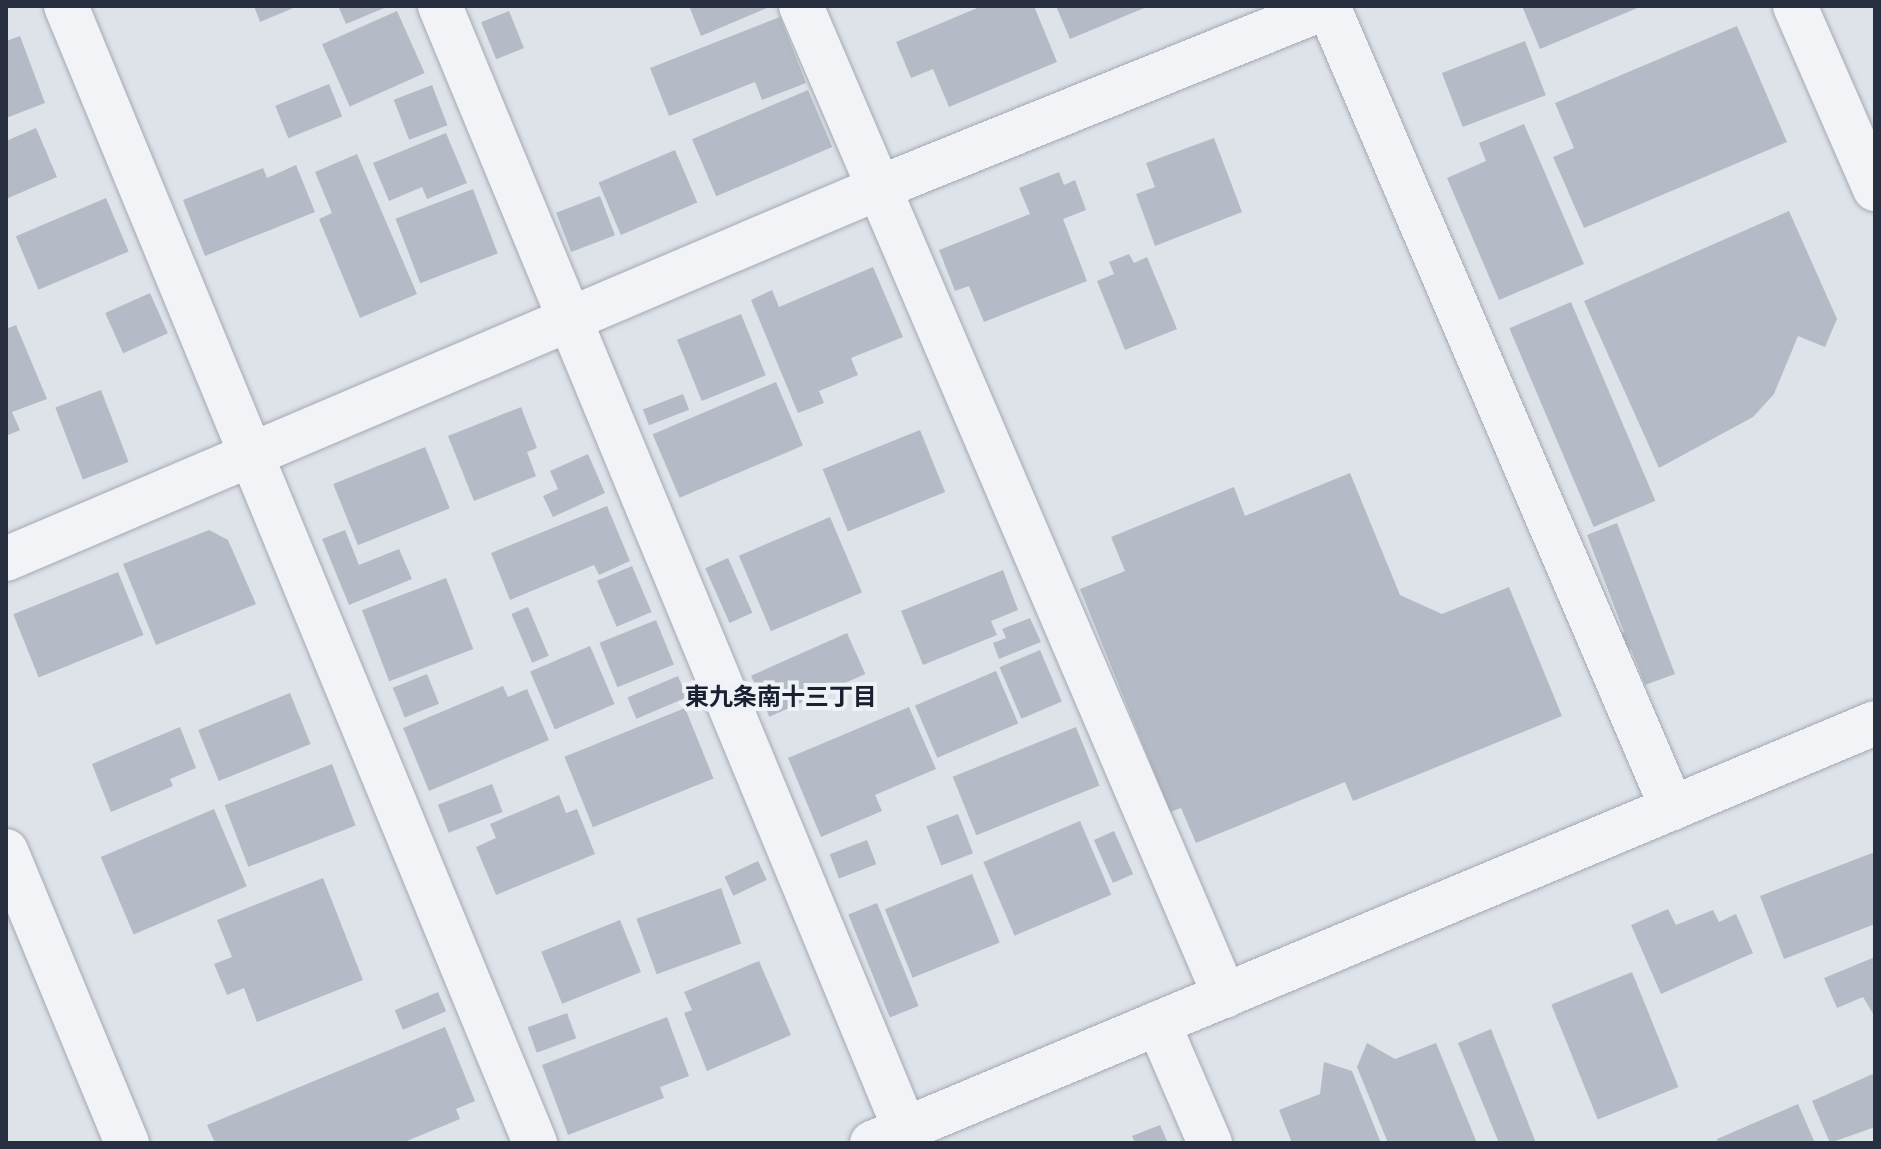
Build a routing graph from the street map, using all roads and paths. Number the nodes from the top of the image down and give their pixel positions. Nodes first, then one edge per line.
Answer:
1 (66, 6) edge
2 (440, 6) edge
3 (801, 6) edge
4 (1328, 6) edge
5 (1795, 6) edge
6 (876, 189) junction
7 (1875, 189) edge
8 (571, 319) junction
9 (250, 452) junction
10 (6, 559) edge
11 (1874, 728) edge
12 (1672, 808) junction
13 (6, 851) edge
14 (1225, 996) junction
15 (1158, 1023) junction
16 (889, 1136) edge
17 (112, 1138) edge
18 (535, 1143) edge
19 (1210, 1143) edge

1 - 9 street
2 - 8 street
3 - 6 street
4 - 6 street
4 - 12 street
5 - 7 street
6 - 8 street
6 - 14 street
8 - 9 street
8 - 16 street
9 - 10 street
9 - 18 street
11 - 12 street
12 - 14 street
13 - 17 street
14 - 15 street
15 - 16 street
15 - 19 street

